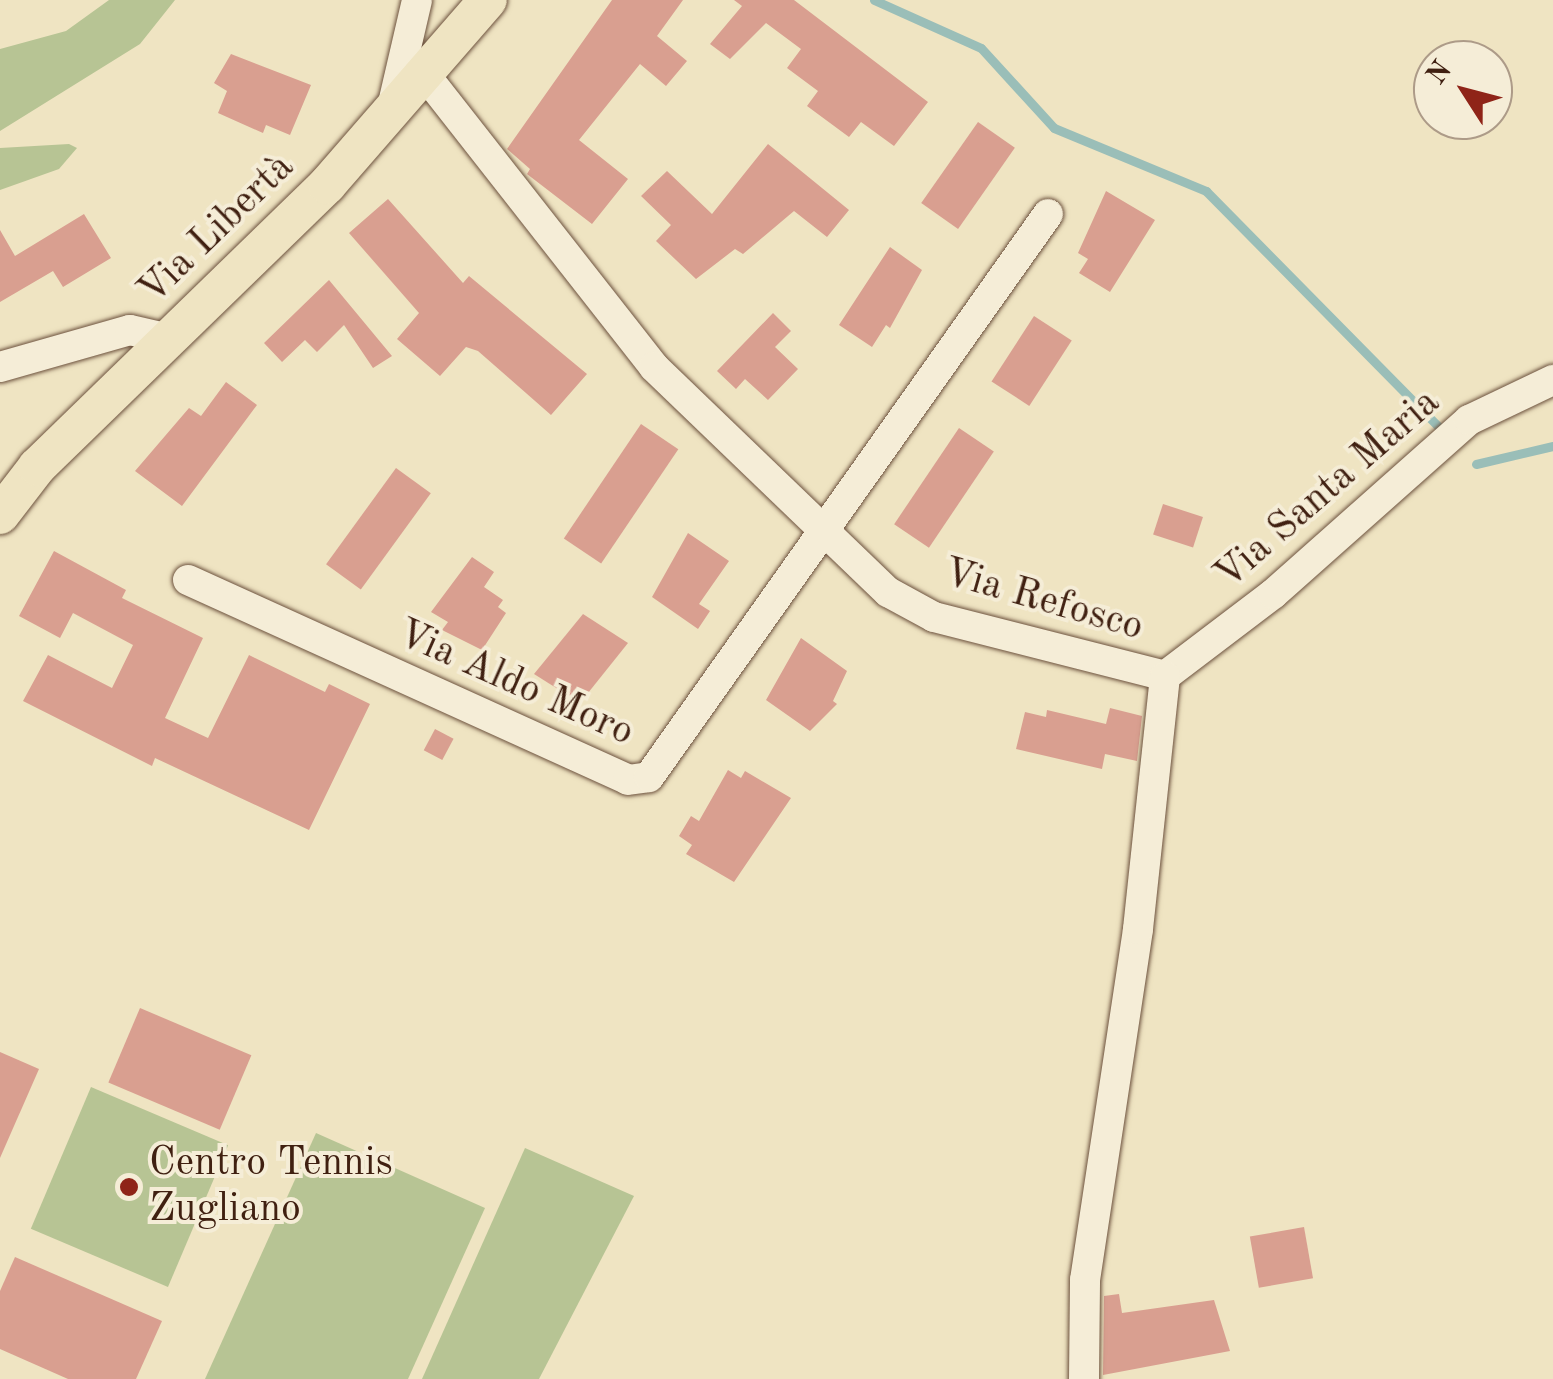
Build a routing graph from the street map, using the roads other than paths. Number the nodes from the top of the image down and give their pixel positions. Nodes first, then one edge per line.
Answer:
1 (417, 0) edge
2 (477, 1) edge
3 (426, 76) junction
4 (392, 112) junction
5 (1048, 214) dead end
6 (170, 339) junction
7 (0, 367) edge
8 (1553, 380) edge
9 (0, 515) edge
10 (820, 532) junction
11 (188, 580) dead end
12 (1165, 676) junction
13 (1084, 1379) edge

1 - 4 street
2 - 3 main road, Via Libertà
3 - 4 main road, Via Libertà
3 - 10 street, Via Refosco
4 - 6 main road, Via Libertà
5 - 10 street, Via Aldo Moro
6 - 7 street
6 - 9 main road, Via Libertà
8 - 12 street, Via Santa Maria
10 - 11 street, Via Aldo Moro
10 - 12 street, Via Refosco
12 - 13 street, Via Refosco

